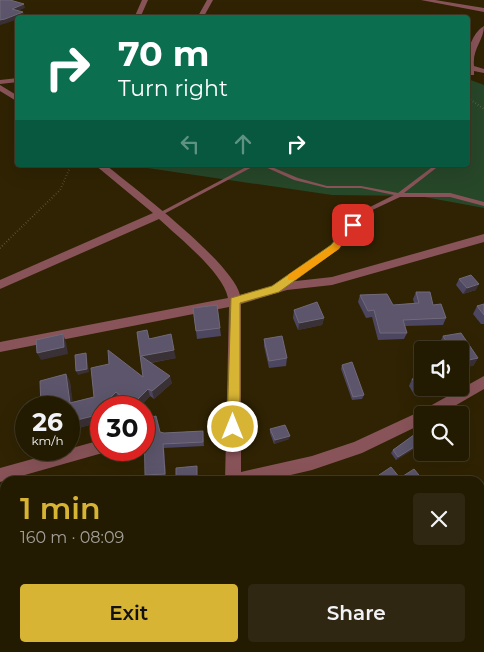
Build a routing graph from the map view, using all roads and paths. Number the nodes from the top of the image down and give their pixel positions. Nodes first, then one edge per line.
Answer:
1 (145, 0) edge
2 (210, 0) edge
3 (424, 0) edge
4 (484, 10) edge
5 (138, 15) edge
6 (202, 15) edge
7 (484, 28) edge
8 (475, 44) junction
9 (484, 46) edge
10 (470, 64) edge
11 (470, 68) edge
12 (484, 71) edge
13 (15, 80) edge
14 (0, 82) edge
15 (0, 87) edge
16 (15, 98) edge
17 (470, 99) edge
18 (484, 109) edge
19 (70, 167) edge
20 (102, 167) edge
21 (250, 167) edge
22 (269, 167) edge
23 (435, 167) edge
24 (399, 196) junction
25 (484, 204) edge
26 (160, 214) junction
27 (484, 238) edge
28 (0, 248) edge
29 (0, 285) edge
30 (276, 289) junction
31 (235, 301) junction
32 (0, 347) edge
33 (484, 382) edge
34 (442, 406) edge
35 (414, 421) edge
36 (90, 450) edge
37 (0, 476) edge
38 (233, 476) edge
39 (255, 476) edge

1 - 5 street
2 - 6 street
3 - 4 street
7 - 8 street
8 - 9 street
8 - 10 street
11 - 12 street
13 - 14 street
15 - 16 street
17 - 18 path
19 - 28 path
20 - 26 street
21 - 26 lane
22 - 24 lane
23 - 24 lane
24 - 25 lane
24 - 30 lane
26 - 29 street
26 - 31 street
27 - 30 street
30 - 31 street
31 - 32 street
31 - 38 street
33 - 34 street
35 - 39 street
36 - 37 street

